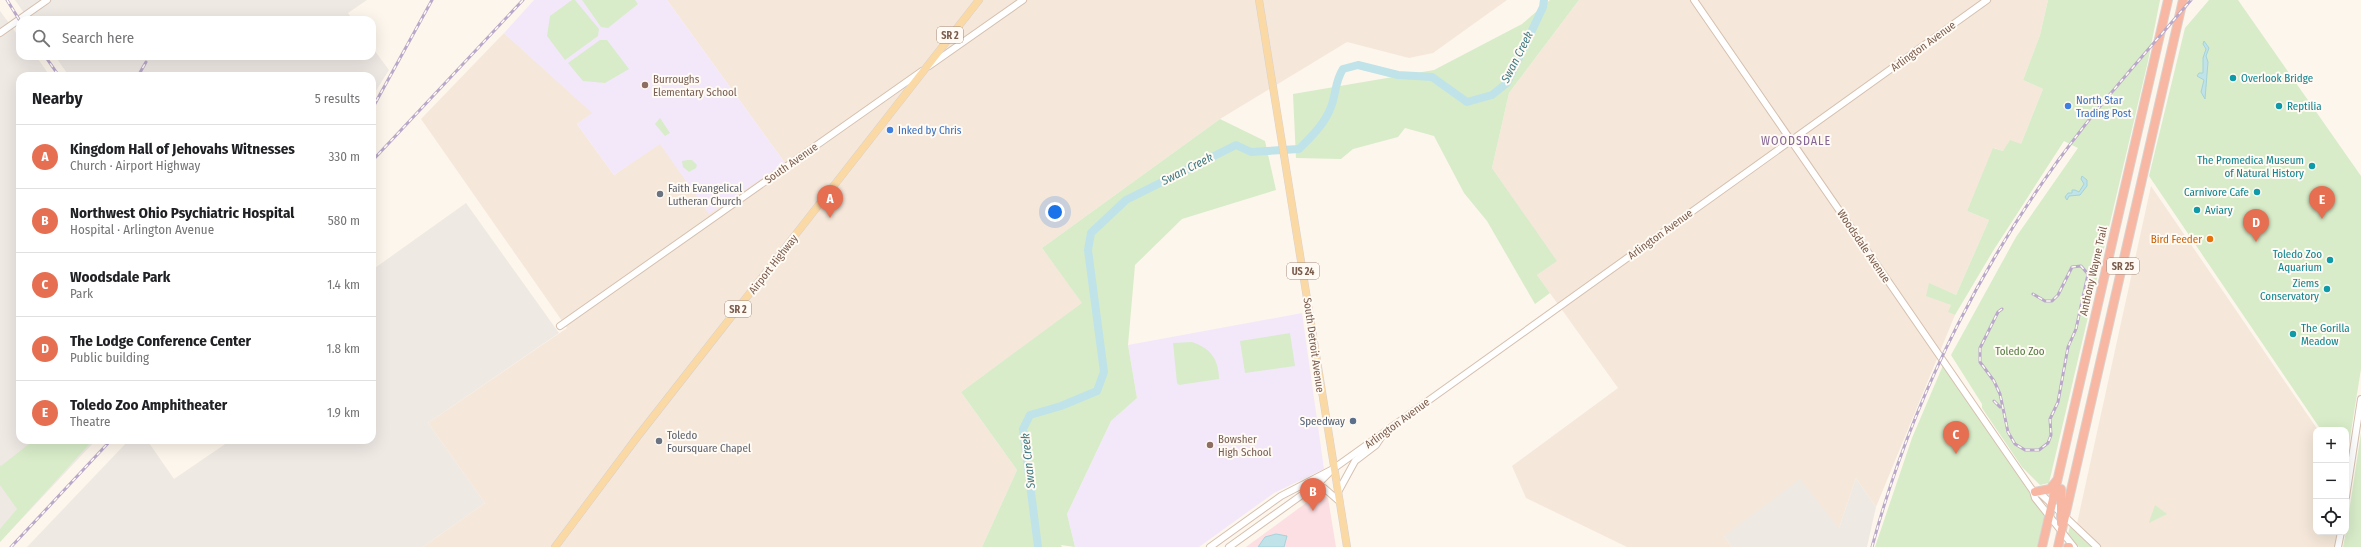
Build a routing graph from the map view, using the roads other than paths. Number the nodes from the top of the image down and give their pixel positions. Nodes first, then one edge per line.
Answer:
1 (47, 0) edge
2 (979, 0) edge
3 (1023, 0) edge
4 (1259, 0) edge
5 (1694, 0) edge
6 (1987, 0) edge
7 (2168, 0) edge
8 (2183, 0) edge
9 (24, 16) edge
10 (16, 22) edge
11 (0, 33) edge
12 (922, 71) junction
13 (1792, 140) junction
14 (560, 326) dead end
15 (2361, 399) edge
16 (1385, 432) junction
17 (2068, 436) junction
18 (1333, 469) junction
19 (2349, 477) edge
20 (2059, 478) junction
21 (1307, 491) junction
22 (2034, 491) junction
23 (1338, 498) junction
24 (2053, 505) junction
25 (2063, 515) junction
26 (2049, 517) junction
27 (2062, 532) junction
28 (2340, 535) edge
29 (555, 547) edge
30 (1210, 547) edge
31 (1229, 547) edge
32 (1347, 547) edge
33 (2042, 547) edge
34 (2058, 547) edge
35 (2074, 547) edge
36 (2097, 547) edge
37 (2338, 547) edge

1 - 9 street
2 - 12 main road, Airport Highway / SR 2
3 - 12 street, South Avenue
4 - 18 main road, South Detroit Avenue / US 24
5 - 13 street, Woodsdale Avenue
6 - 13 street, Arlington Avenue
7 - 17 highway, Anthony Wayne Trail / SR 25
8 - 25 highway, SR 25
10 - 11 street
12 - 14 street, South Avenue
12 - 29 main road, Airport Highway / SR 2
13 - 16 street, Arlington Avenue
13 - 22 street, Woodsdale Avenue
15 - 19 street
16 - 18 street, Arlington Avenue
16 - 23 street
17 - 20 highway, Anthony Wayne Trail / SR 25
17 - 25 highway
18 - 21 street, Arlington Avenue
18 - 23 main road, South Detroit Avenue / US 24
18 - 30 street, Arlington Avenue
20 - 22 highway
20 - 24 highway, Anthony Wayne Trail / SR 25
21 - 23 street
21 - 31 street, Arlington Avenue
22 - 24 street, Woodsdale Avenue
22 - 26 street, Woodsdale Avenue
23 - 32 main road, South Detroit Avenue / US 24
24 - 25 street, Woodsdale Avenue
24 - 26 highway, Anthony Wayne Trail / SR 25
25 - 27 highway, SR 25
25 - 36 street, Woodsdale Avenue
26 - 27 street, Woodsdale Avenue
26 - 33 highway, Anthony Wayne Trail / SR 25
27 - 34 highway, SR 25
27 - 35 street, Woodsdale Avenue
28 - 37 street

